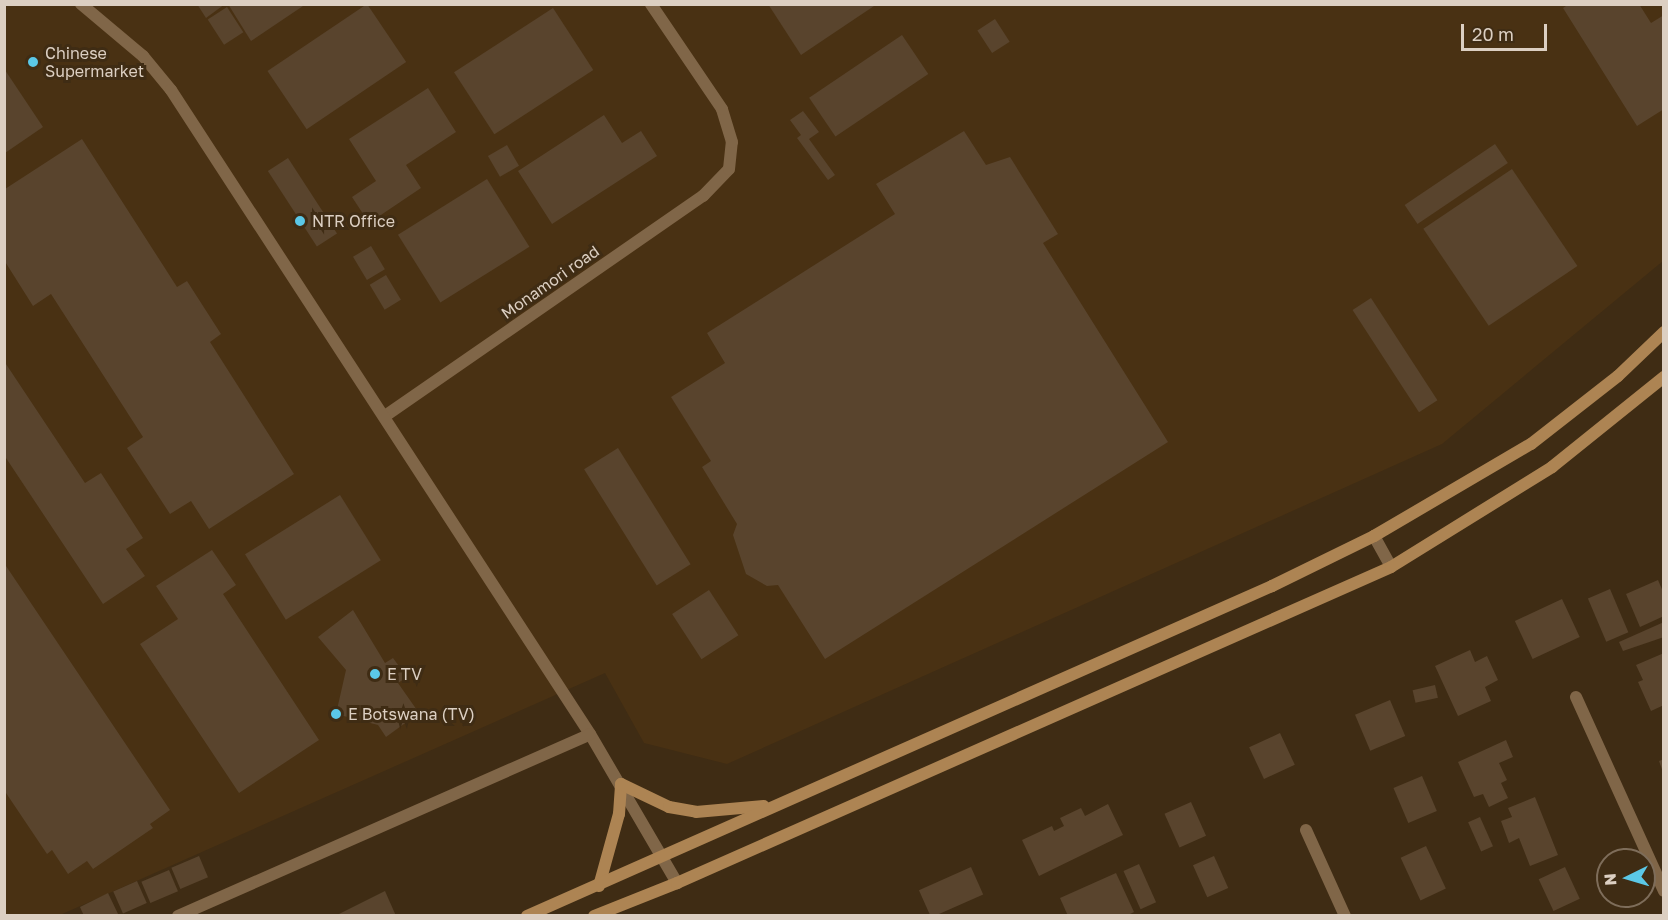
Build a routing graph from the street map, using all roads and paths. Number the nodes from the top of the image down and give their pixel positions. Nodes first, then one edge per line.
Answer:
1 (81, 4) edge
2 (651, 4) edge
3 (1664, 332) edge
4 (1664, 377) edge
5 (385, 416) junction
6 (1374, 536) junction
7 (1391, 567) junction
8 (1576, 697) dead end
9 (590, 734) junction
10 (621, 784) junction
11 (774, 805) junction
12 (1306, 830) dead end
13 (662, 856) junction
14 (677, 883) junction
15 (599, 886) junction
16 (1664, 891) edge
17 (178, 915) edge
18 (527, 915) edge
19 (594, 915) edge
20 (1345, 915) edge

1 - 5 street
2 - 5 street, Monamori road
3 - 6 main road
4 - 7 main road
5 - 9 street
6 - 7 street
6 - 11 main road
7 - 14 main road
8 - 16 street
9 - 10 street
9 - 17 street
10 - 11 main road
10 - 13 street
10 - 15 main road
11 - 13 main road
12 - 20 street
13 - 14 street
13 - 15 main road
14 - 19 main road
15 - 18 main road

